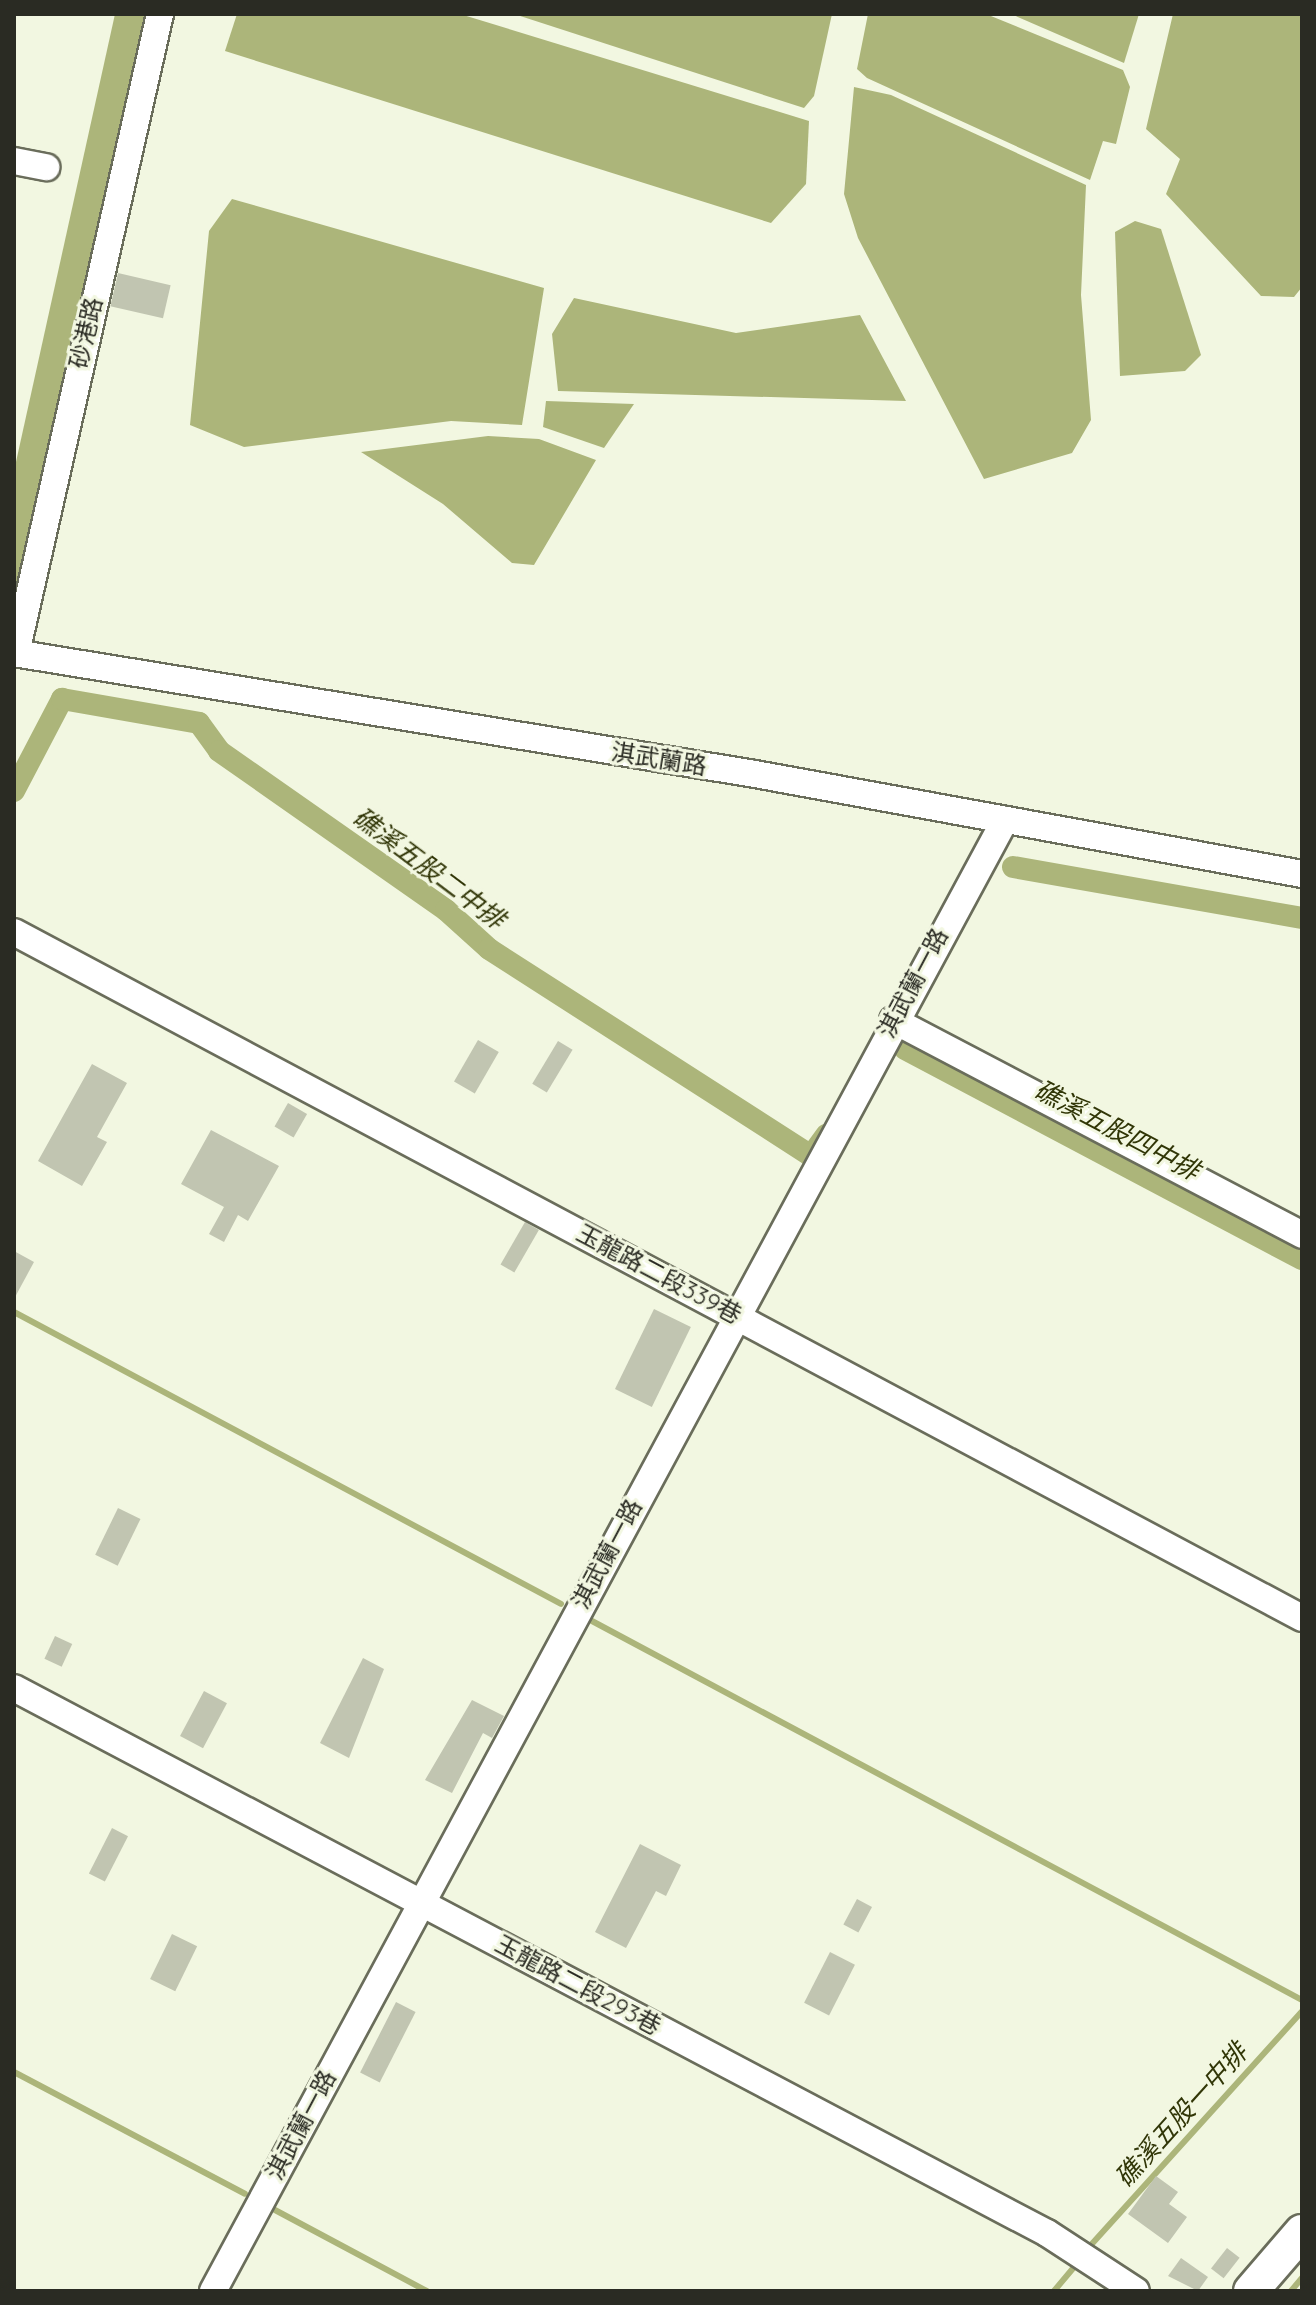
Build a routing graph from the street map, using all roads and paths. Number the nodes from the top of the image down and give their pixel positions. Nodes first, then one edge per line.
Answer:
1 (160, 14) edge
2 (14, 161) edge
3 (46, 167) dead end
4 (15, 653) edge
5 (1005, 820) junction
6 (1302, 874) edge
7 (14, 932) edge
8 (893, 1020) junction
9 (1302, 1235) edge
10 (735, 1313) junction
11 (1302, 1618) edge
12 (14, 1688) edge
13 (419, 1901) junction
14 (1302, 2232) edge
15 (213, 2291) edge
16 (1136, 2291) edge
17 (1251, 2291) edge

1 - 4 street, 砂港路
2 - 3 street
4 - 5 street, 淇武蘭路
5 - 6 street, 淇武蘭路
5 - 8 street, 淇武蘭一路
7 - 10 street, 玉龍路二段339巷
8 - 9 street
8 - 10 street, 淇武蘭一路
10 - 11 street, 玉龍路二段339巷
10 - 13 street, 淇武蘭一路
12 - 13 street, 玉龍路二段293巷
13 - 15 street, 淇武蘭一路
13 - 16 street, 玉龍路二段293巷
14 - 17 main road

